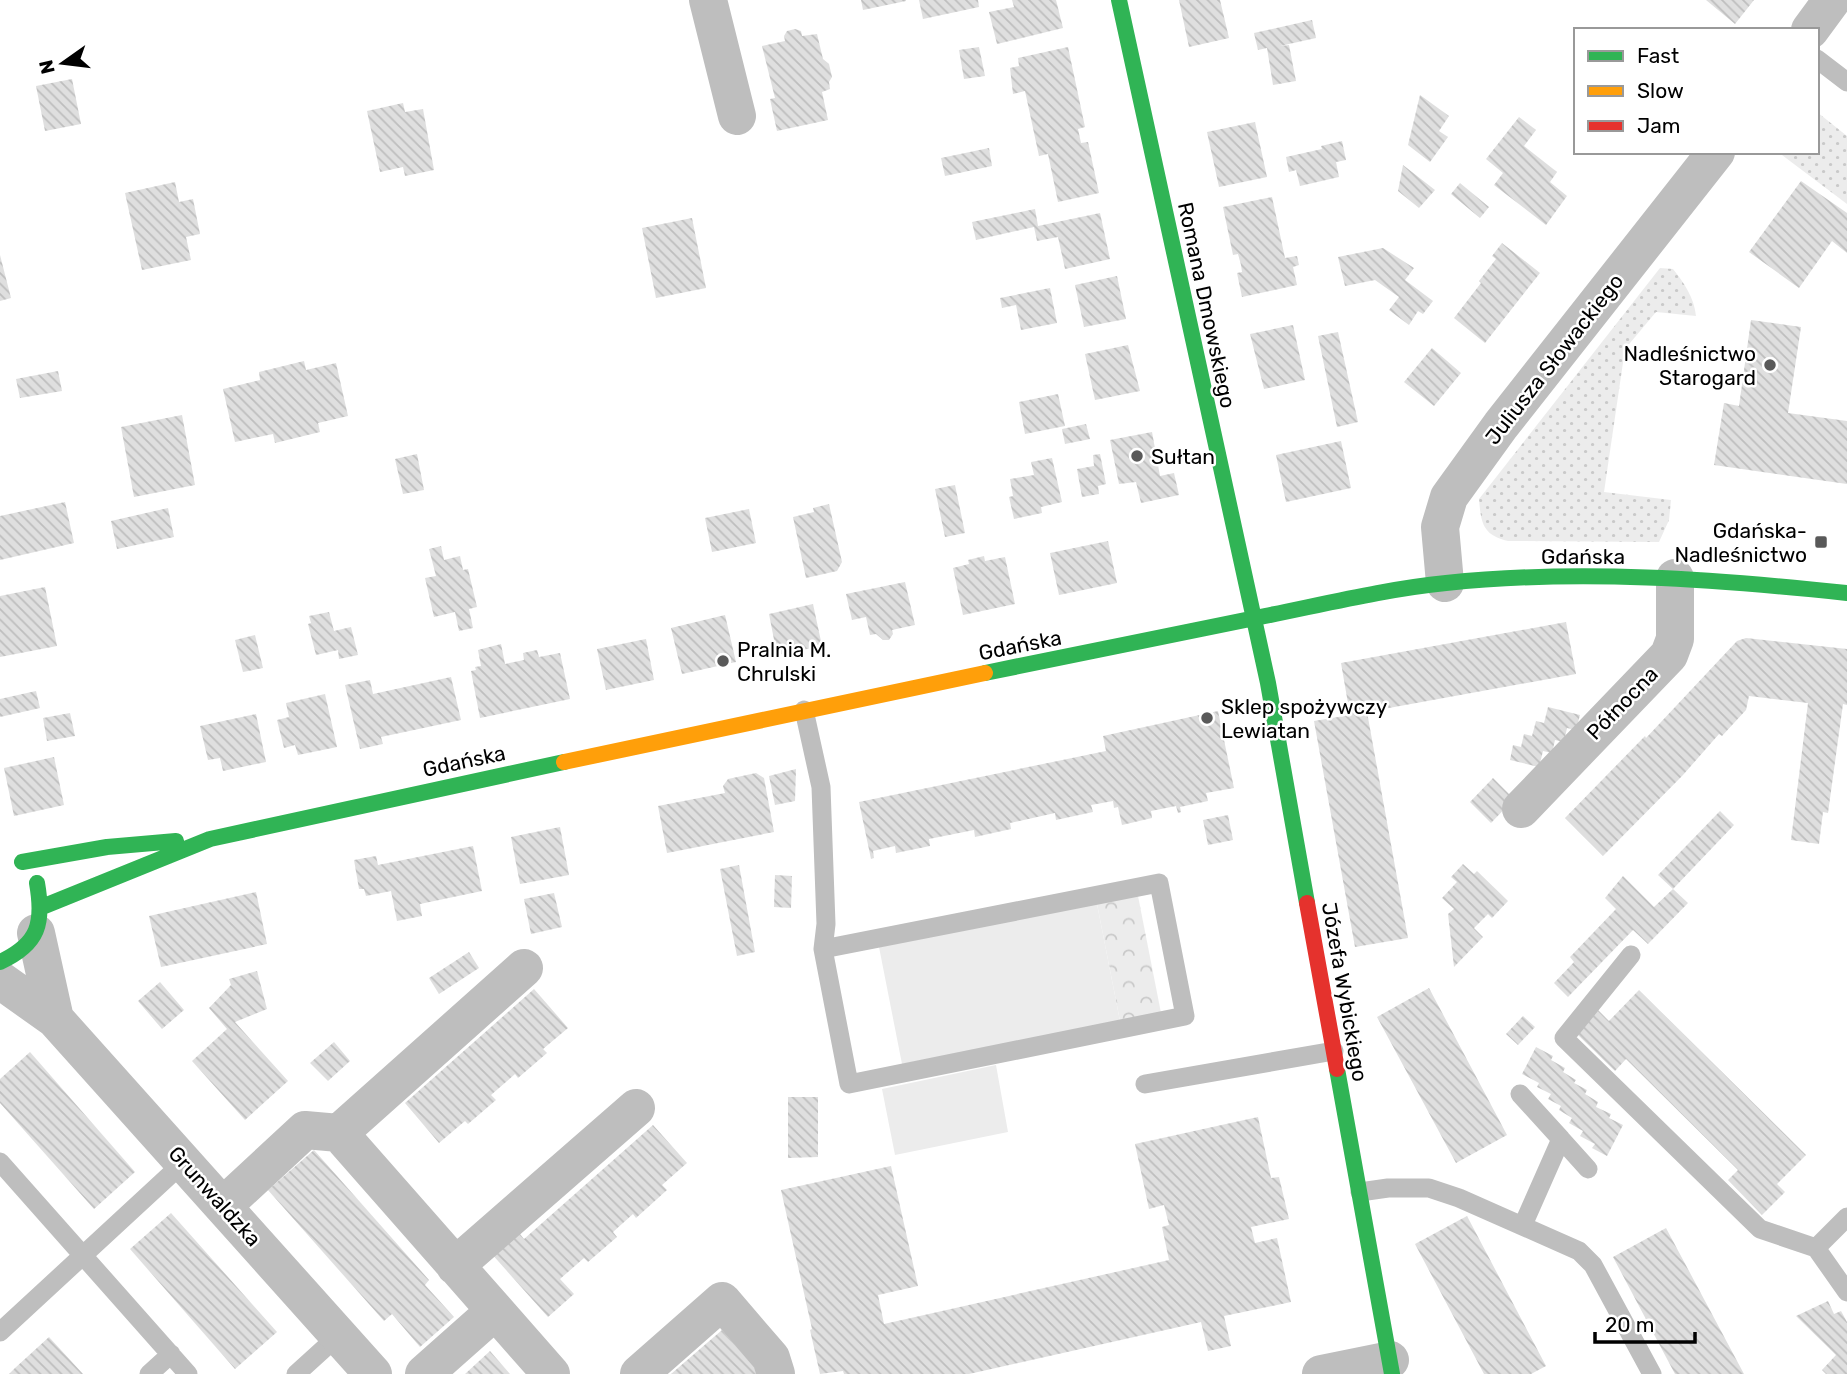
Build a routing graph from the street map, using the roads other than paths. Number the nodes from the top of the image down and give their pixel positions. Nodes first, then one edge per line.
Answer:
1 (708, 0) edge
2 (1119, 0) edge
3 (1832, 0) edge
4 (1811, 28) edge
5 (1819, 61) edge
6 (1847, 82) edge
7 (737, 116) dead end
8 (1714, 154) edge
9 (1675, 578) junction
10 (1445, 583) junction
11 (1847, 593) edge
12 (1254, 619) junction
13 (804, 710) junction
14 (1521, 808) dead end
15 (210, 839) junction
16 (39, 920) junction
17 (823, 950) junction
18 (1631, 955) dead end
19 (0, 962) edge
20 (524, 968) dead end
21 (0, 980) edge
22 (55, 1019) junction
23 (1334, 1051) junction
24 (1145, 1084) dead end
25 (1520, 1094) dead end
26 (636, 1108) dead end
27 (339, 1133) junction
28 (1560, 1139) junction
29 (184, 1162) junction
30 (1588, 1169) dead end
31 (3, 1170) edge
32 (1360, 1192) junction
33 (223, 1206) junction
34 (1847, 1217) edge
35 (1523, 1225) junction
36 (1816, 1248) junction
37 (83, 1256) junction
38 (455, 1266) junction
39 (1847, 1292) edge
40 (495, 1311) junction
41 (0, 1332) edge
42 (339, 1335) junction
43 (171, 1354) junction
44 (1391, 1367) edge
45 (149, 1374) edge
46 (188, 1374) edge
47 (296, 1374) edge
48 (373, 1374) edge
49 (424, 1374) edge
50 (551, 1374) edge
51 (639, 1374) edge
52 (776, 1374) edge
53 (1321, 1374) edge
54 (1653, 1374) edge

1 - 7 street
2 - 12 main road, Romana Dmowskiego
3 - 4 street
5 - 6 lane
8 - 10 street, Juliusza Słowackiego
9 - 10 main road, Gdańska
9 - 11 main road, Gdańska
9 - 14 street, Północna
10 - 12 main road, Gdańska
12 - 13 main road, Gdańska
12 - 23 main road, Józefa Wybickiego
13 - 15 main road, Gdańska
13 - 17 lane
15 - 16 main road, Gdańska
15 - 16 main road, Gdańska
16 - 19 main road
16 - 22 street, Grunwaldzka
17 - 17 lane
18 - 36 lane
20 - 27 street
21 - 22 street, Grunwaldzka
22 - 29 street, Grunwaldzka
23 - 24 lane
23 - 32 main road, Józefa Wybickiego
25 - 28 lane
26 - 38 street
27 - 33 street
27 - 38 street
28 - 30 lane
28 - 35 lane
29 - 33 street, Grunwaldzka
29 - 37 lane
31 - 37 lane
32 - 35 lane
32 - 44 main road, Józefa Wybickiego
33 - 42 street, Grunwaldzka
34 - 36 lane
35 - 54 lane
36 - 39 lane
37 - 41 lane
37 - 43 lane
38 - 40 street
40 - 49 street
40 - 50 street
42 - 47 lane
42 - 48 street, Grunwaldzka
43 - 45 lane
43 - 46 lane
44 - 53 street
51 - 52 street

